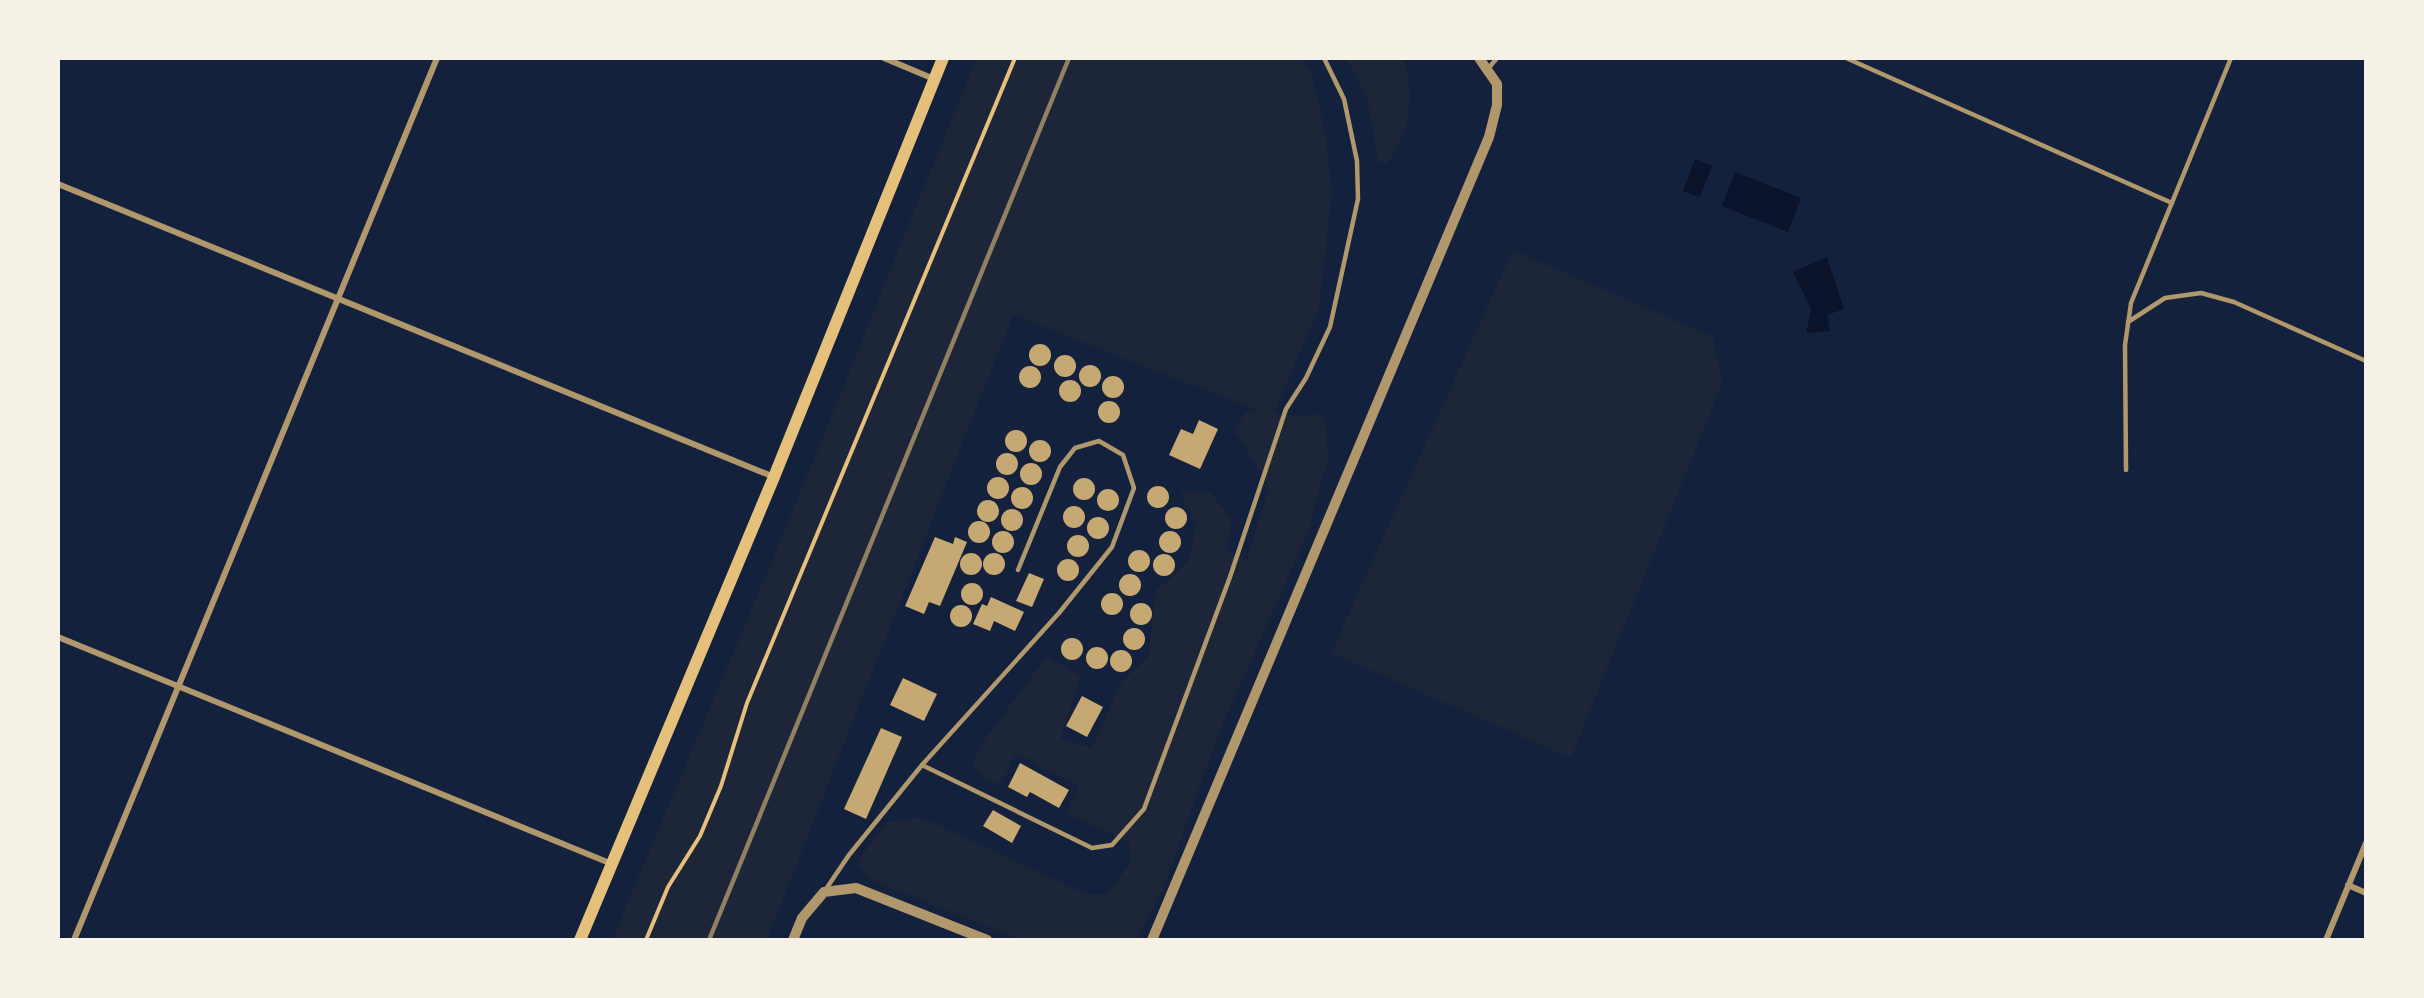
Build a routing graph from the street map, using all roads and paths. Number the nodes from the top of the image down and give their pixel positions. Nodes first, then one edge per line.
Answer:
1 (436, 58) edge
2 (885, 58) edge
3 (943, 58) edge
4 (1015, 58) edge
5 (1324, 58) edge
6 (1479, 58) edge
7 (1497, 58) edge
8 (1846, 58) edge
9 (2231, 58) edge
10 (1487, 70) junction
11 (935, 79) junction
12 (58, 184) edge
13 (2172, 202) junction
14 (338, 299) junction
15 (2128, 322) junction
16 (2366, 361) edge
17 (2126, 470) dead end
18 (774, 477) junction
19 (1018, 570) dead end
20 (58, 637) edge
21 (178, 686) junction
22 (922, 765) junction
23 (2366, 843) edge
24 (612, 864) junction
25 (2348, 885) junction
26 (824, 892) junction
27 (2366, 893) edge
28 (74, 939) edge
29 (580, 939) edge
30 (646, 939) edge
31 (794, 939) edge
32 (987, 939) edge
33 (1152, 939) edge
34 (2326, 939) edge

1 - 14 street
2 - 11 street
3 - 11 main road
4 - 30 path
5 - 22 lane
6 - 10 street
7 - 10 lane
8 - 13 lane
9 - 13 lane
10 - 33 street
11 - 18 main road
12 - 14 street
13 - 15 lane
14 - 18 street
14 - 21 street
15 - 16 lane
15 - 17 lane
18 - 24 main road
19 - 22 lane
20 - 21 street
21 - 24 street
21 - 28 street
22 - 26 lane
23 - 25 street
24 - 29 main road
25 - 27 street
25 - 34 street
26 - 31 street
26 - 32 street

